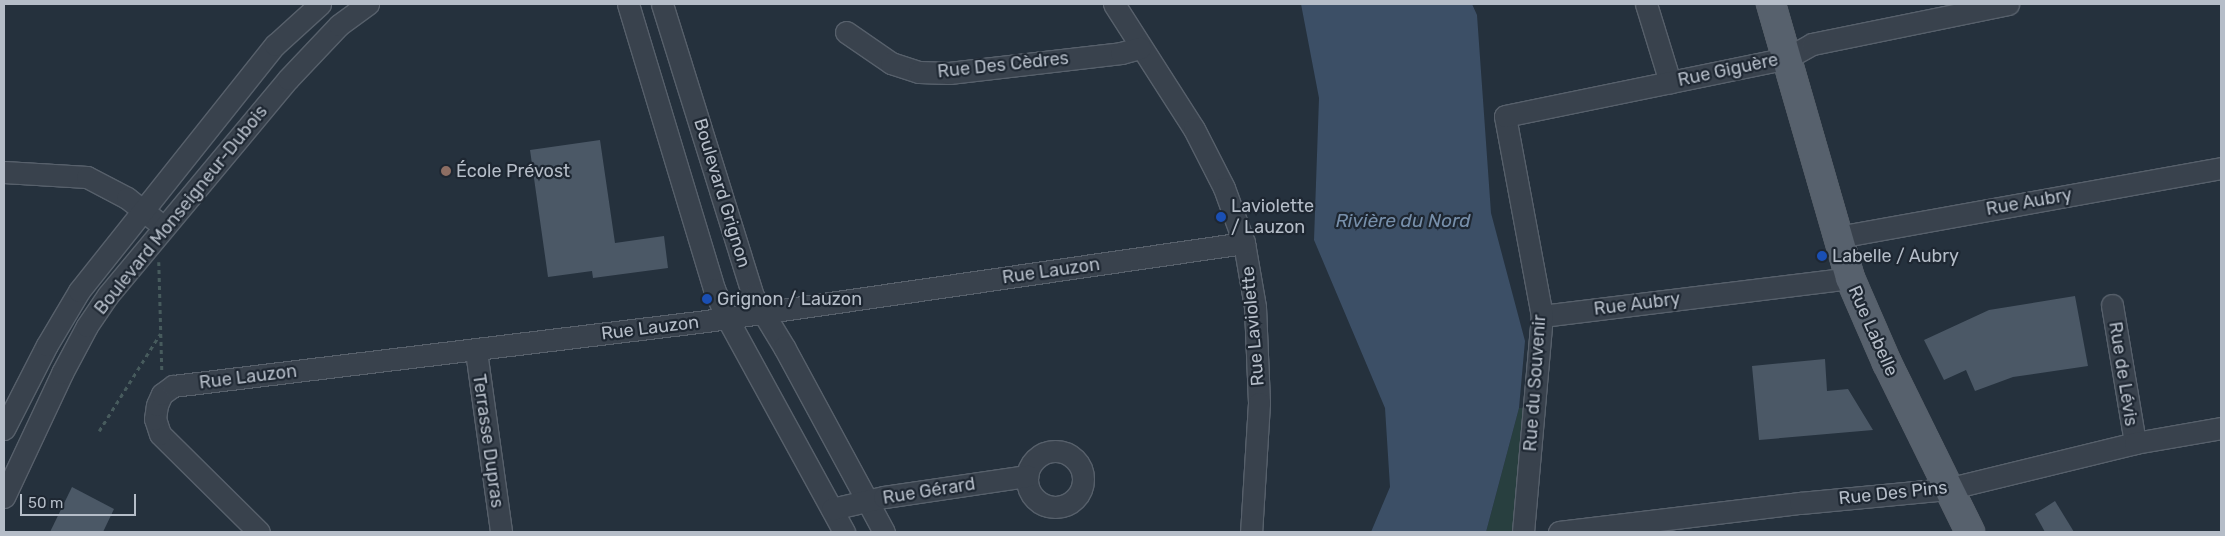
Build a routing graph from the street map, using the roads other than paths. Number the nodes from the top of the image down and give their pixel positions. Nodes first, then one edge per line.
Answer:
1 (320, 4) edge
2 (368, 4) edge
3 (628, 4) edge
4 (662, 4) edge
5 (1114, 4) edge
6 (1646, 4) edge
7 (1771, 4) edge
8 (2008, 4) edge
9 (846, 32) dead end
10 (1140, 48) junction
11 (1787, 58) junction
12 (1670, 82) junction
13 (1505, 116) joint
14 (2221, 168) edge
15 (4, 172) edge
16 (144, 212) junction
17 (165, 228) junction
18 (1838, 237) junction
19 (1244, 243) junction
20 (1850, 278) junction
21 (2112, 305) dead end
22 (762, 313) junction
23 (1542, 316) junction
24 (727, 318) junction
25 (476, 351) junction
26 (2221, 428) edge
27 (4, 429) edge
28 (2135, 443) junction
29 (1028, 476) dead end
30 (1947, 489) junction
31 (4, 497) edge
32 (868, 501) junction
33 (832, 509) junction
34 (259, 532) edge
35 (501, 532) edge
36 (844, 532) edge
37 (884, 532) edge
38 (1251, 532) edge
39 (1523, 532) edge
40 (1560, 532) edge
41 (1970, 532) edge

1 - 16 street, Boulevard Monseigneur-Dubois
2 - 17 street, Boulevard Monseigneur-Dubois
3 - 24 street, Boulevard Grignon
4 - 22 street, Boulevard Grignon
5 - 10 street, Rue Laviolette
6 - 12 street
7 - 11 main road, Rue Labelle
8 - 11 street, Rue Giguère
9 - 10 street, Rue Des Cèdres
10 - 19 street, Rue Laviolette
11 - 12 street, Rue Giguère
11 - 18 main road, Rue Labelle
12 - 13 street, Rue Giguère
13 - 23 street, Rue du Souvenir
14 - 18 street, Rue Aubry
15 - 16 street
16 - 17 street
16 - 27 street, Boulevard Monseigneur-Dubois
17 - 31 street, Boulevard Monseigneur-Dubois
18 - 20 main road, Rue Labelle
19 - 22 street, Rue Lauzon
19 - 38 street, Rue Laviolette
20 - 23 street, Rue Aubry
20 - 30 main road, Rue Labelle
21 - 28 street, Rue de Lévis
22 - 24 street, Rue Lauzon
22 - 32 street, Boulevard Grignon
23 - 39 street, Rue du Souvenir
24 - 25 street, Rue Lauzon
24 - 33 street, Boulevard Grignon
25 - 34 street, Rue Lauzon
25 - 35 street, Terrasse Dupras
26 - 28 street, Rue Des Pins
28 - 30 street, Rue Des Pins
29 - 32 street, Rue Gérard
30 - 40 street, Rue Des Pins
30 - 41 main road, Rue Labelle
32 - 33 street, Rue Gérard
32 - 37 street, Boulevard Grignon
33 - 36 street, Boulevard Grignon

